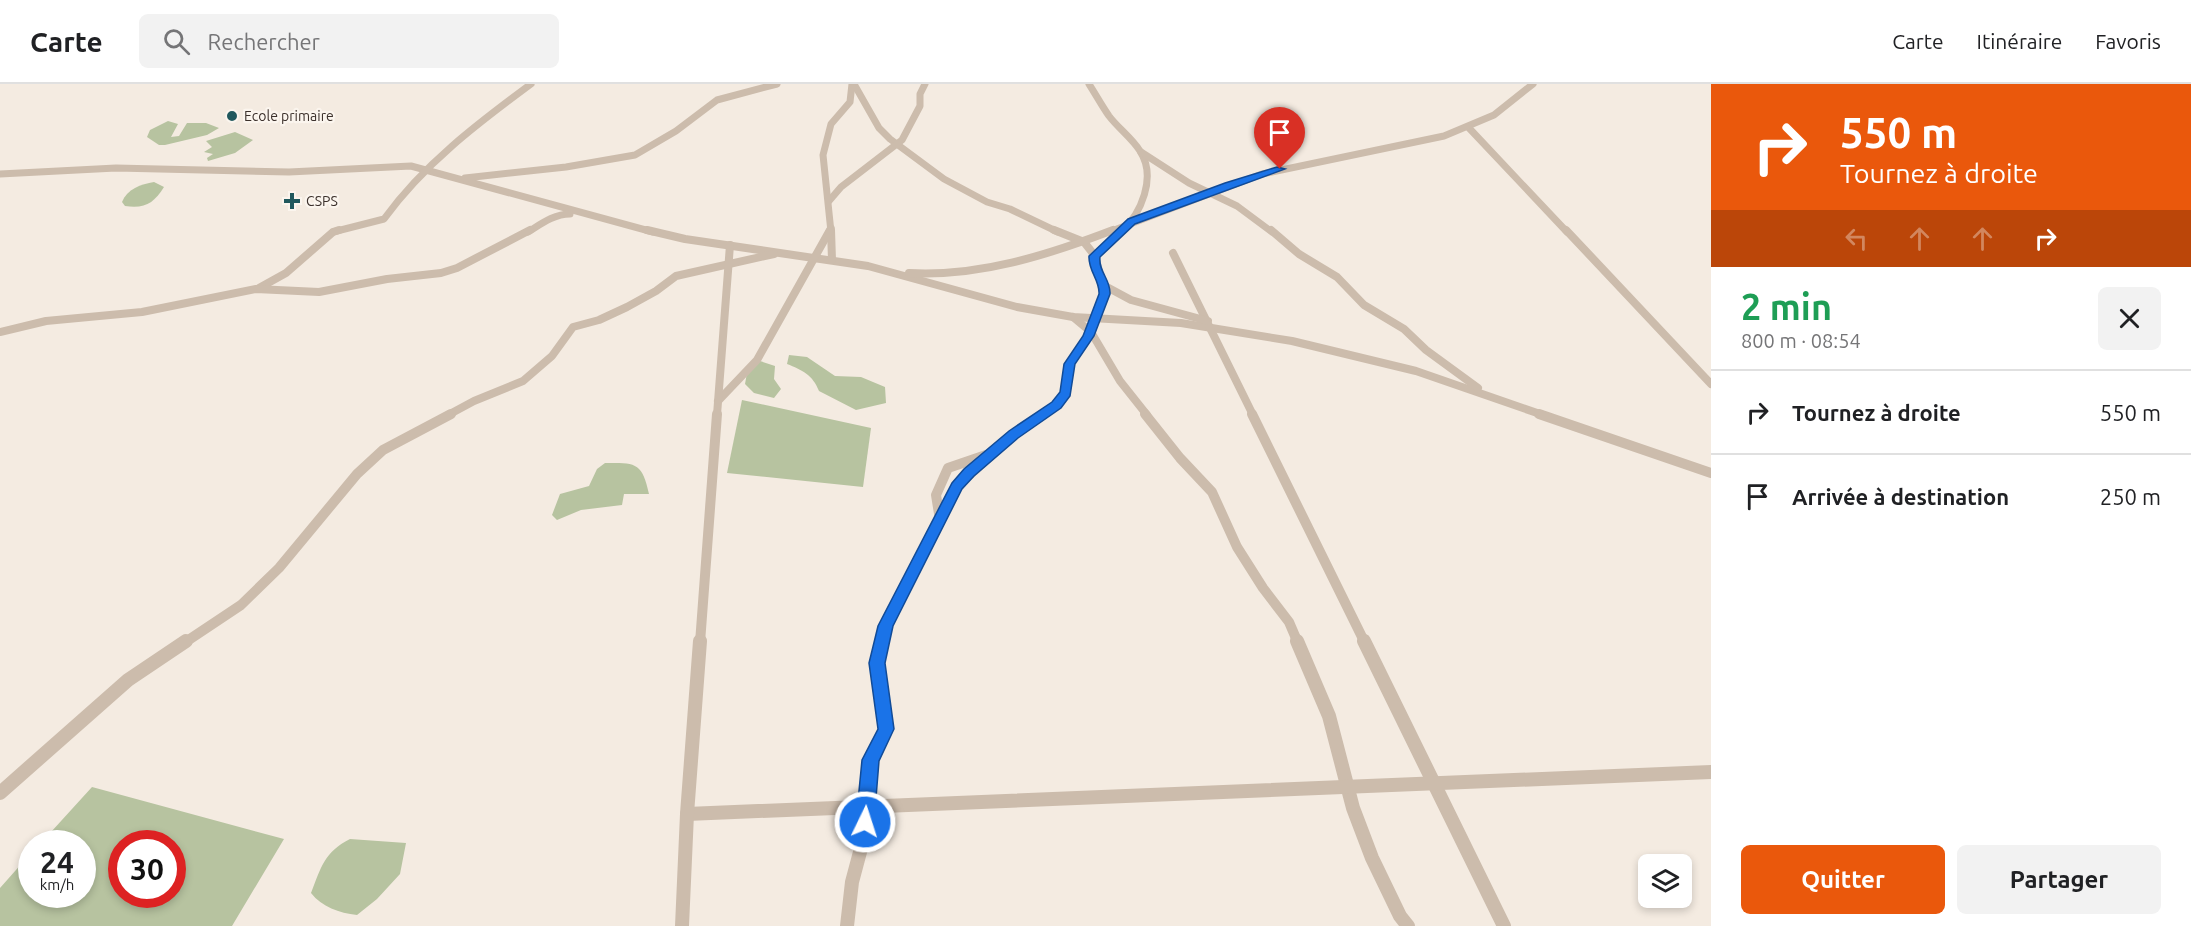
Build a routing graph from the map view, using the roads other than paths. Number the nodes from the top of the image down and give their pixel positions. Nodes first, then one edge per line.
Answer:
1 (531, 84) edge
2 (777, 84) edge
3 (853, 84) edge
4 (924, 84) edge
5 (1089, 84) edge
6 (1533, 84) edge
7 (1469, 128) junction
8 (898, 145) junction
9 (1142, 152) junction
10 (427, 170) junction
11 (1, 174) edge
12 (458, 178) junction
13 (1210, 192) junction
14 (829, 201) junction
15 (576, 213) junction
16 (1132, 222) junction
17 (831, 228) junction
18 (1084, 242) junction
19 (730, 245) junction
20 (780, 252) junction
21 (1173, 253) dead end
22 (1095, 256) junction
23 (813, 257) junction
24 (832, 260) junction
25 (728, 264) junction
26 (892, 273) junction
27 (1105, 286) junction
28 (256, 290) junction
29 (1073, 317) junction
30 (1095, 319) junction
31 (1208, 324) junction
32 (0, 332) edge
33 (1090, 332) junction
34 (1711, 384) edge
35 (1490, 396) junction
36 (718, 400) junction
37 (991, 454) junction
38 (1711, 473) edge
39 (940, 520) junction
40 (1711, 772) edge
41 (1435, 784) junction
42 (1348, 788) junction
43 (0, 793) edge
44 (866, 807) junction
45 (687, 814) junction
46 (682, 926) edge
47 (847, 926) edge
48 (1408, 926) edge
49 (1504, 926) edge

1 - 10 street
2 - 12 street
3 - 8 street
3 - 14 street
4 - 8 street
5 - 9 street
6 - 7 street
7 - 13 street
7 - 34 street
8 - 14 street
8 - 18 street
9 - 13 street
9 - 16 street
10 - 11 street
10 - 12 street
10 - 28 street
12 - 15 street
13 - 16 street
13 - 35 street
14 - 17 street
15 - 19 street
15 - 28 street
16 - 18 street
16 - 22 street
17 - 23 street
17 - 24 street
18 - 22 street
18 - 26 street
19 - 20 street
19 - 25 street
20 - 23 street
20 - 25 street
21 - 31 street
22 - 27 street
23 - 24 street
23 - 36 street
24 - 26 street
25 - 36 street
25 - 43 street
26 - 29 street
27 - 30 street
27 - 31 street
28 - 32 street
29 - 30 street
29 - 33 street
30 - 31 street
30 - 33 street
31 - 35 street
31 - 41 street
33 - 37 street
33 - 42 street
35 - 38 street
36 - 45 street
37 - 39 street
37 - 39 street
39 - 44 street
40 - 41 street
41 - 42 street
41 - 49 street
42 - 44 street
42 - 48 street
44 - 45 street
44 - 47 street
45 - 46 street

